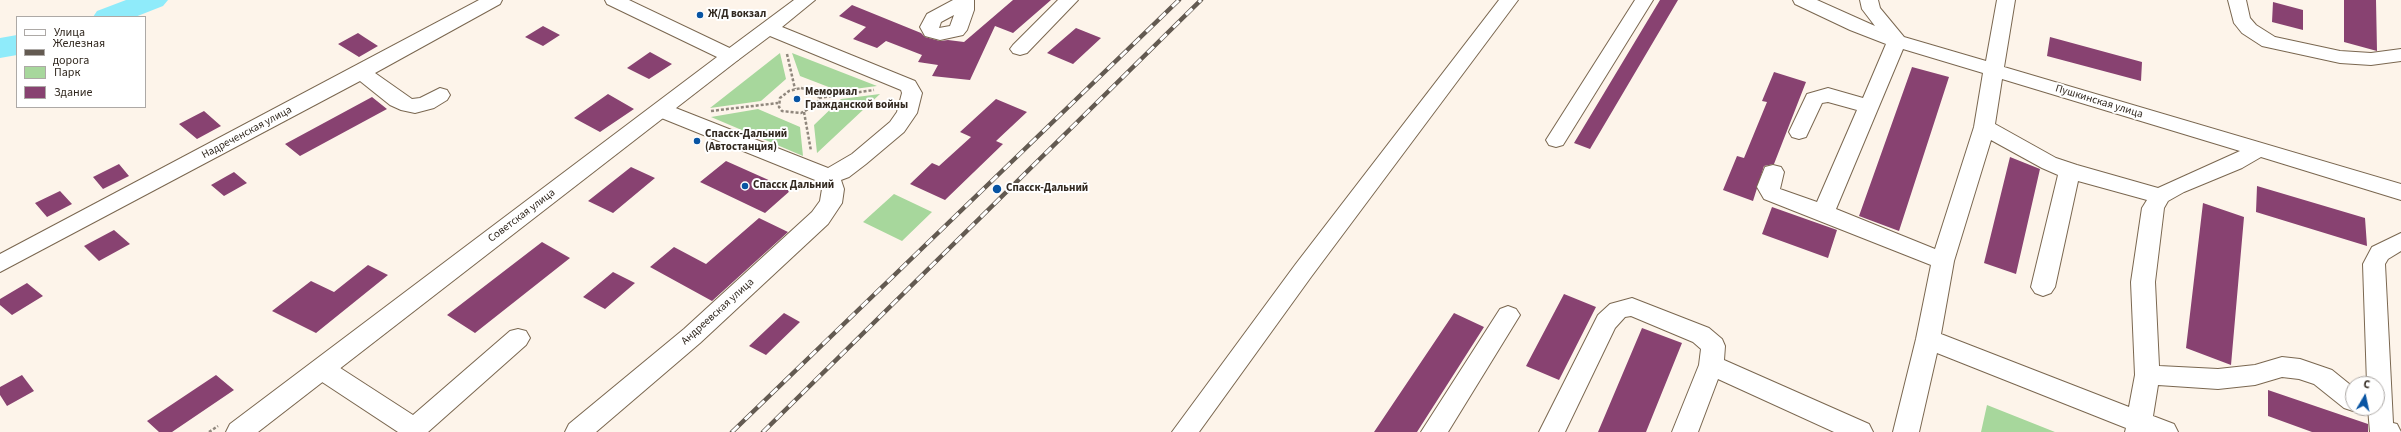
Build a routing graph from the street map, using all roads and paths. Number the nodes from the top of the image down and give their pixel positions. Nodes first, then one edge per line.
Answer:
1 (493, 0) edge
2 (614, 0) edge
3 (806, 0) edge
4 (1069, 0) edge
5 (1509, 0) edge
6 (1644, 0) edge
7 (1802, 0) edge
8 (1869, 0) edge
9 (2006, 0) edge
10 (2237, 0) edge
11 (777, 31) junction
12 (1897, 41) junction
13 (1020, 49) dead end
14 (2401, 55) edge
15 (731, 56) junction
16 (1994, 69) junction
17 (361, 72) junction
18 (908, 86) junction
19 (795, 89) junction
20 (440, 95) dead end
21 (819, 98) junction
22 (778, 103) junction
23 (1868, 106) junction
24 (667, 112) junction
25 (804, 112) junction
26 (1984, 127) junction
27 (1799, 132) dead end
28 (1556, 140) dead end
29 (2259, 149) junction
30 (2070, 171) junction
31 (1773, 172) dead end
32 (823, 175) junction
33 (2401, 192) edge
34 (2160, 196) junction
35 (1822, 213) junction
36 (2401, 241) edge
37 (1943, 261) junction
38 (0, 264) edge
39 (2043, 287) dead end
40 (1508, 315) dead end
41 (518, 338) dead end
42 (1928, 339) junction
43 (1711, 365) junction
44 (322, 369) junction
45 (2147, 375) junction
46 (2345, 395) edge
47 (2368, 416) edge
48 (2139, 427) edge
49 (413, 431) edge
50 (2384, 431) edge
51 (239, 432) edge
52 (578, 432) edge
53 (1185, 432) edge
54 (1434, 432) edge
55 (1552, 432) edge
56 (1686, 432) edge
57 (1860, 432) edge
58 (1906, 432) edge
59 (2165, 432) edge

1 - 17 street, Надреченская улица
2 - 15 street
3 - 11 street, Советская улица
4 - 13 street
5 - 53 street
6 - 28 street
7 - 12 street, Пушкинская улица
8 - 12 street
9 - 16 street
10 - 14 street
11 - 15 street, Советская улица
11 - 18 street
11 - 19 path
12 - 16 street, Пушкинская улица
12 - 23 street
15 - 24 street, Советская улица
16 - 26 street
16 - 29 street, Пушкинская улица
17 - 20 street
17 - 38 street, Надреченская улица
18 - 21 path
18 - 32 street
19 - 21 path
19 - 22 path
21 - 25 path
22 - 24 path
22 - 25 path
23 - 27 street
23 - 35 street
24 - 32 street
24 - 44 street, Советская улица
25 - 32 path
26 - 30 street
26 - 37 street
29 - 33 street, Пушкинская улица
29 - 34 street
30 - 34 street
30 - 39 street
31 - 35 street
32 - 52 street, Андреевская улица
34 - 45 street
35 - 37 street
36 - 50 street
37 - 42 street
40 - 54 street
41 - 49 street
42 - 48 street
42 - 58 street
43 - 55 street
43 - 56 street
43 - 57 street
44 - 49 street
44 - 51 street, Советская улица
45 - 46 street
45 - 48 street
47 - 50 street
48 - 59 street

